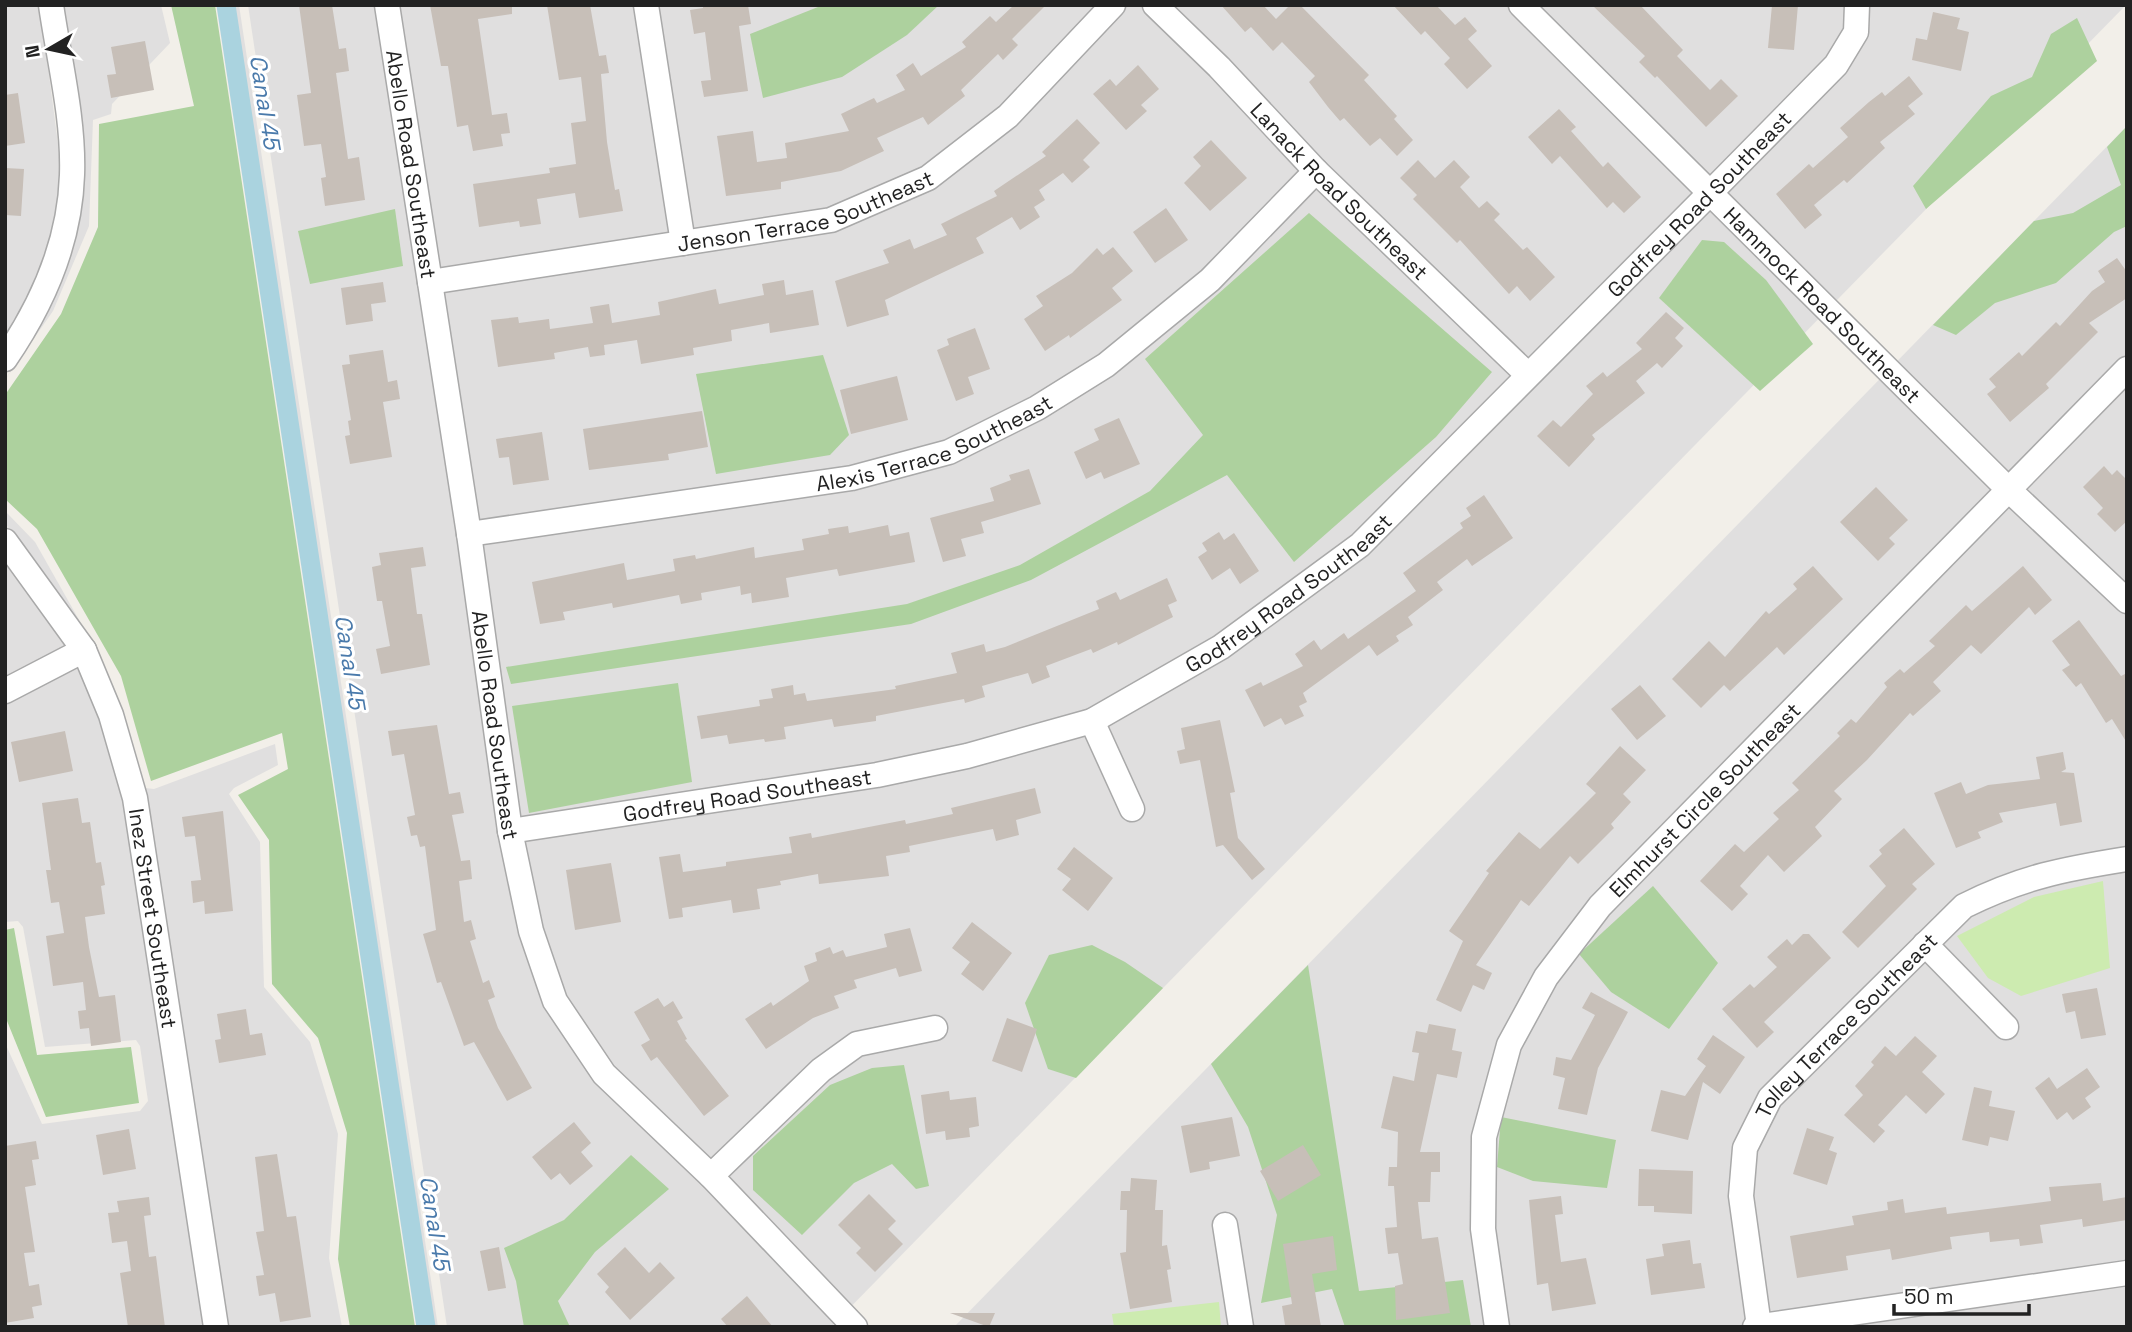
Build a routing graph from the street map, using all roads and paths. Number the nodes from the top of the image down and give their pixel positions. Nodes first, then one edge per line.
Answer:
1 (51, 5) edge
2 (387, 5) edge
3 (646, 5) edge
4 (1113, 5) edge
5 (1155, 5) edge
6 (1521, 5) edge
7 (1857, 5) edge
8 (1316, 171) junction
9 (1710, 193) junction
10 (683, 243) junction
11 (430, 282) junction
12 (5, 359) edge
13 (2127, 369) edge
14 (1528, 375) junction
15 (2009, 490) junction
16 (469, 534) junction
17 (5, 541) edge
18 (2127, 601) edge
19 (83, 650) junction
20 (5, 691) edge
21 (1092, 720) junction
22 (1132, 810) dead end
23 (510, 831) junction
24 (2127, 859) edge
25 (1925, 944) junction
26 (2006, 1027) dead end
27 (935, 1028) dead end
28 (710, 1176) junction
29 (1225, 1225) dead end
30 (2127, 1273) edge
31 (1757, 1326) edge
32 (216, 1327) edge
33 (855, 1327) edge
34 (1241, 1327) edge
35 (1497, 1327) edge

1 - 12 street
2 - 11 street, Abello Road Southeast
3 - 10 street
4 - 10 street, Jenson Terrace Southeast
5 - 8 street, Lanack Road Southeast
6 - 9 street, Hammock Road Southeast
7 - 9 street, Godfrey Road Southeast
8 - 14 street, Lanack Road Southeast
8 - 16 street, Alexis Terrace Southeast
9 - 14 street, Godfrey Road Southeast
9 - 15 street, Hammock Road Southeast
10 - 11 street, Jenson Terrace Southeast
11 - 16 street, Abello Road Southeast
13 - 15 street, Elmhurst Circle Southeast
14 - 21 street, Godfrey Road Southeast
15 - 18 street, Hammock Road Southeast
15 - 35 street, Elmhurst Circle Southeast
16 - 23 street, Abello Road Southeast
17 - 19 street, Inez Street Southeast
19 - 20 street
19 - 32 street, Inez Street Southeast
21 - 22 street
21 - 23 street, Godfrey Road Southeast
23 - 28 street, Abello Road Southeast
24 - 25 street, Tolley Terrace Southeast
25 - 26 street
25 - 31 street, Tolley Terrace Southeast
27 - 28 street
28 - 33 street, Abello Road Southeast
29 - 34 street
30 - 31 street

